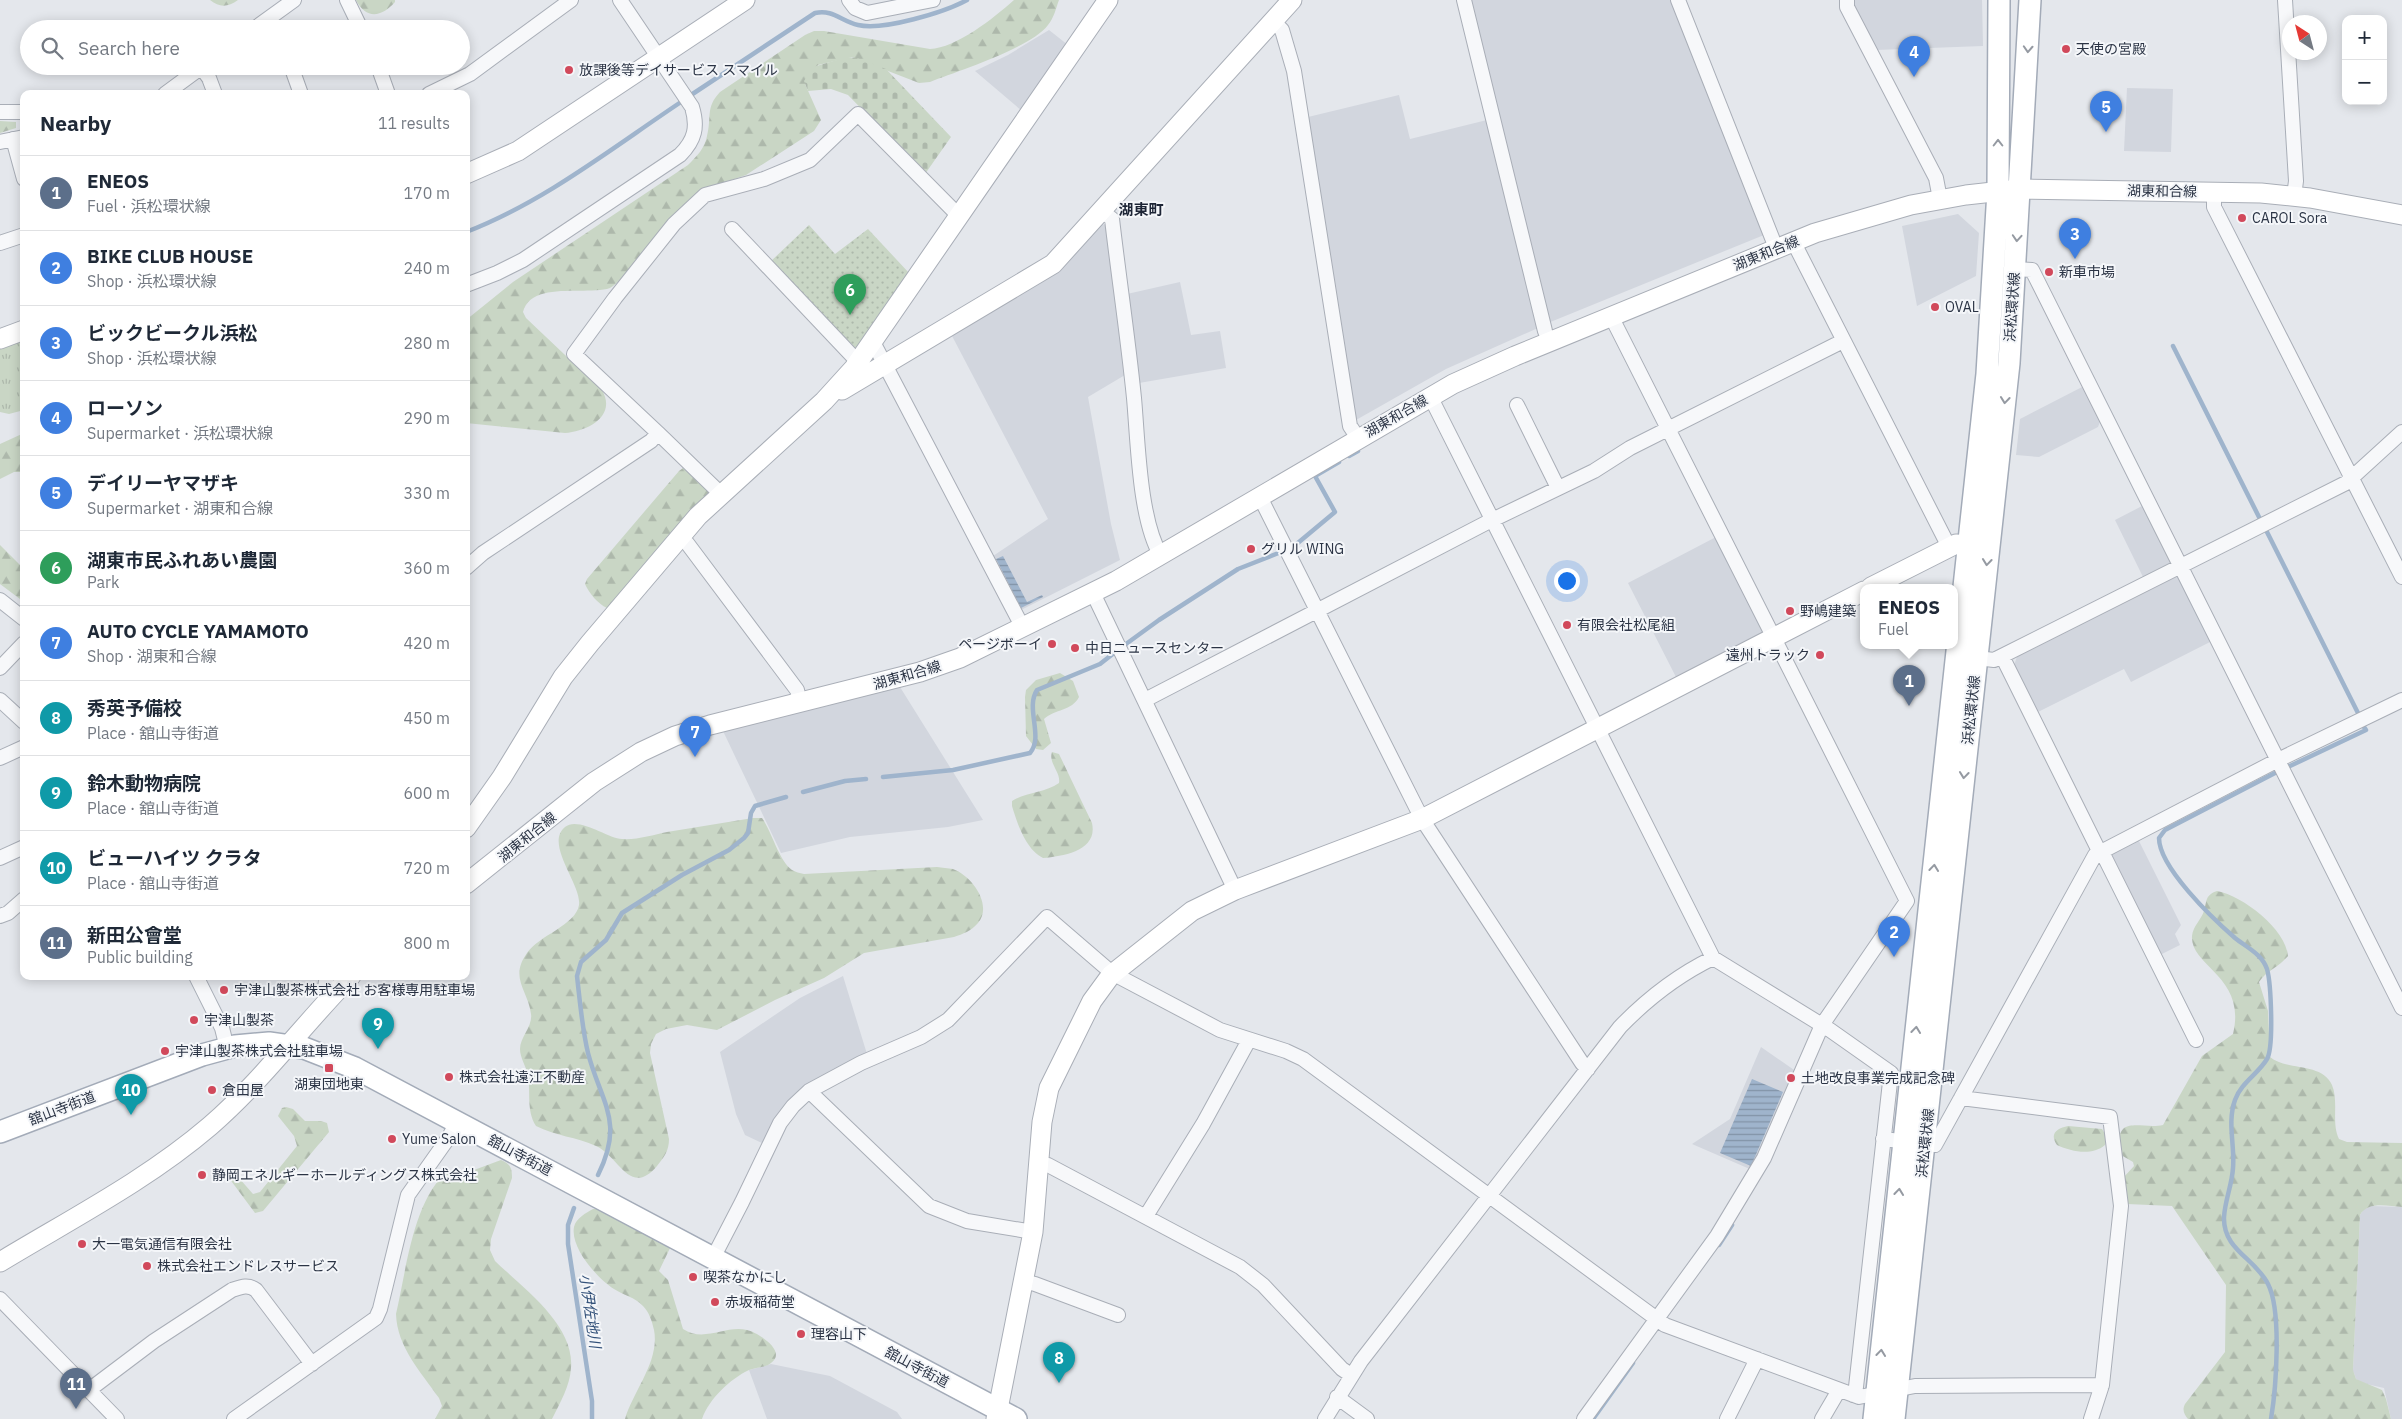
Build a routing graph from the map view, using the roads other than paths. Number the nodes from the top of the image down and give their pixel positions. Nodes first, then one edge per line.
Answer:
1 (294, 0) edge
2 (347, 0) edge
3 (571, 0) edge
4 (620, 0) edge
5 (745, 0) edge
6 (849, 0) edge
7 (934, 0) edge
8 (1108, 0) edge
9 (1292, 0) edge
10 (1464, 0) edge
11 (1678, 0) edge
12 (1847, 0) edge
13 (1999, 0) edge
14 (2030, 0) edge
15 (2285, 0) edge
16 (276, 20) edge
17 (357, 20) edge
18 (1273, 21) junction
19 (659, 58) junction
20 (470, 74) edge
21 (191, 75) edge
22 (207, 75) edge
23 (294, 75) edge
24 (381, 75) edge
25 (468, 75) edge
26 (170, 90) edge
27 (214, 90) edge
28 (300, 90) edge
29 (387, 90) edge
30 (437, 90) edge
31 (0, 112) edge
32 (20, 112) edge
33 (12, 140) edge
34 (20, 165) edge
35 (470, 172) edge
36 (2020, 189) junction
37 (1998, 192) junction
38 (2214, 192) junction
39 (2294, 196) junction
40 (1940, 199) junction
41 (1102, 211) junction
42 (2402, 215) edge
43 (960, 216) junction
44 (732, 229) dead end
45 (20, 236) edge
46 (0, 243) edge
47 (1785, 245) junction
48 (2015, 269) junction
49 (470, 284) edge
50 (1611, 316) junction
51 (20, 332) edge
52 (0, 339) edge
53 (1549, 341) junction
54 (1843, 341) junction
55 (873, 342) junction
56 (858, 362) junction
57 (885, 365) junction
58 (1430, 396) junction
59 (824, 401) junction
60 (1517, 405) dead end
61 (1667, 429) junction
62 (2402, 432) edge
63 (658, 433) junction
64 (1358, 438) junction
65 (2352, 478) junction
66 (1558, 488) junction
67 (721, 494) junction
68 (1260, 497) junction
69 (1493, 520) junction
70 (679, 537) junction
71 (1959, 546) junction
72 (1161, 556) junction
73 (470, 564) edge
74 (2181, 567) junction
75 (2402, 578) edge
76 (1877, 584) edge
77 (1955, 584) edge
78 (1093, 593) junction
79 (1860, 593) edge
80 (0, 600) edge
81 (1317, 610) junction
82 (20, 616) edge
83 (1023, 628) junction
84 (1773, 638) junction
85 (20, 647) edge
86 (1949, 649) edge
87 (2002, 656) junction
88 (1977, 658) junction
89 (0, 668) edge
90 (0, 700) edge
91 (1145, 700) junction
92 (2402, 700) edge
93 (800, 703) junction
94 (20, 718) edge
95 (1597, 728) junction
96 (20, 749) edge
97 (0, 758) edge
98 (2278, 760) junction
99 (1422, 819) junction
100 (470, 822) edge
101 (20, 849) edge
102 (2101, 852) junction
103 (0, 858) edge
104 (470, 881) edge
105 (1235, 890) junction
106 (20, 902) edge
107 (0, 916) edge
108 (1713, 958) junction
109 (1112, 973) junction
110 (198, 980) edge
111 (326, 980) edge
112 (347, 980) edge
113 (333, 995) junction
114 (2402, 1008) edge
115 (1822, 1025) junction
116 (1250, 1040) junction
117 (2196, 1040) dead end
118 (288, 1045) junction
119 (227, 1048) junction
120 (1588, 1069) junction
121 (810, 1091) junction
122 (1961, 1098) junction
123 (457, 1122) junction
124 (0, 1132) edge
125 (1904, 1141) junction
126 (1038, 1164) junction
127 (1489, 1196) junction
128 (1146, 1216) junction
129 (1033, 1232) junction
130 (713, 1258) junction
131 (0, 1262) edge
132 (1023, 1281) junction
133 (0, 1299) edge
134 (1118, 1316) dead end
135 (1656, 1318) junction
136 (1757, 1359) junction
137 (312, 1364) junction
138 (1351, 1375) junction
139 (2102, 1385) junction
140 (89, 1390) junction
141 (1839, 1390) junction
142 (1898, 1390) junction
143 (1877, 1394) junction
144 (1853, 1395) junction
145 (1337, 1396) junction
146 (1003, 1416) edge
147 (117, 1419) edge
148 (234, 1419) edge
149 (1325, 1419) edge
150 (1367, 1419) edge
151 (1584, 1419) edge
152 (1727, 1419) edge
153 (1822, 1419) edge
154 (1874, 1419) edge
155 (1894, 1419) edge
156 (2091, 1419) edge

1 - 16 street
2 - 17 street
3 - 20 street
4 - 19 street
5 - 19 street
6 - 7 street
8 - 43 street
9 - 18 street
10 - 53 street
11 - 47 street
12 - 40 street
37 -> 13 main road, 浜松環状線
14 -> 36 main road, 浜松環状線
15 - 39 street
18 - 41 street
18 - 64 street
19 - 35 street
19 - 49 street
21 - 26 street
22 - 27 street
23 - 28 street
24 - 29 street
25 - 30 street
31 - 32 street
33 - 34 street
36 - 37 street, 湖東和合線
36 - 38 street, 湖東和合線
36 -> 48 main road, 浜松環状線
37 - 40 street, 湖東和合線
37 - 71 main road, 浜松環状線
38 - 39 street, 湖東和合線
38 - 65 street
39 - 42 street, 湖東和合線
40 - 47 street, 湖東和合線
41 - 57 street
41 - 72 street
43 - 55 street
43 - 63 street
44 - 56 street
45 - 46 street
47 - 50 street, 湖東和合線
47 - 54 street
48 - 74 street
48 -> 88 main road, 浜松環状線
50 - 53 street, 湖東和合線
50 - 61 street
51 - 52 street
53 - 58 street, 湖東和合線
54 - 61 street
54 - 71 street
55 - 56 street
55 - 57 street
56 - 59 street
57 - 59 street
57 - 83 street
58 - 64 street, 湖東和合線
58 - 69 street
59 - 67 street
60 - 66 street
61 - 66 street
61 - 84 street
62 - 65 street
63 - 67 street
63 - 73 street
64 - 68 street, 湖東和合線
65 - 74 street
65 - 75 street
66 - 69 street
67 - 70 street
68 - 72 street, 湖東和合線
68 - 81 street
69 - 81 street
69 - 95 street
70 - 93 street
70 - 100 street
71 - 76 street
77 -> 71 main road, 浜松環状線
72 - 78 street, 湖東和合線
74 - 87 street
74 - 98 street
78 - 83 street, 湖東和合線
78 - 91 street
79 - 84 street
80 - 82 street
81 - 91 street
81 - 99 street
83 - 93 street, 湖東和合線
84 - 95 street
84 - 115 street
85 - 89 street
125 -> 86 main road, 浜松環状線
87 - 88 street
87 - 102 street
88 -> 125 main road, 浜松環状線
90 - 94 street
91 - 105 street
92 - 98 street
93 - 104 street, 湖東和合線
95 - 99 street
95 - 108 street
96 - 97 street
98 - 102 street
98 - 114 street
99 - 105 street
99 - 120 street
101 - 103 street
102 - 117 street
102 - 122 street
105 - 109 street
106 - 107 street
108 - 115 street
108 - 120 street
109 - 116 street
109 - 121 street
109 - 126 street
110 - 119 street
111 - 113 street
112 - 113 street
113 - 118 street
115 - 125 street
115 - 135 street
116 - 127 street
116 - 128 street
118 - 119 main road, 舘山寺街道
118 - 123 main road, 舘山寺街道
118 - 131 street
119 - 124 main road, 舘山寺街道
120 - 127 street
121 - 129 street
121 - 130 street
122 - 125 street
122 - 139 street
123 - 130 main road, 舘山寺街道
123 - 137 street
125 - 142 main road, 浜松環状線
143 -> 125 main road, 浜松環状線
125 - 144 street
126 - 128 street
126 - 129 street
127 - 135 street
127 - 138 street
128 - 138 street
129 - 132 street
130 - 146 main road, 舘山寺街道
132 - 134 street
132 - 146 street
133 - 140 street
135 - 136 street
135 - 151 street
136 - 141 street
136 - 152 street
137 - 140 street
137 - 148 street
138 - 145 street
139 - 142 street
139 - 156 street
140 - 147 street
141 - 144 street
141 - 153 street
142 - 143 street
142 - 155 main road, 浜松環状線
143 - 144 street
143 - 154 main road, 浜松環状線
145 - 149 street
145 - 150 street

